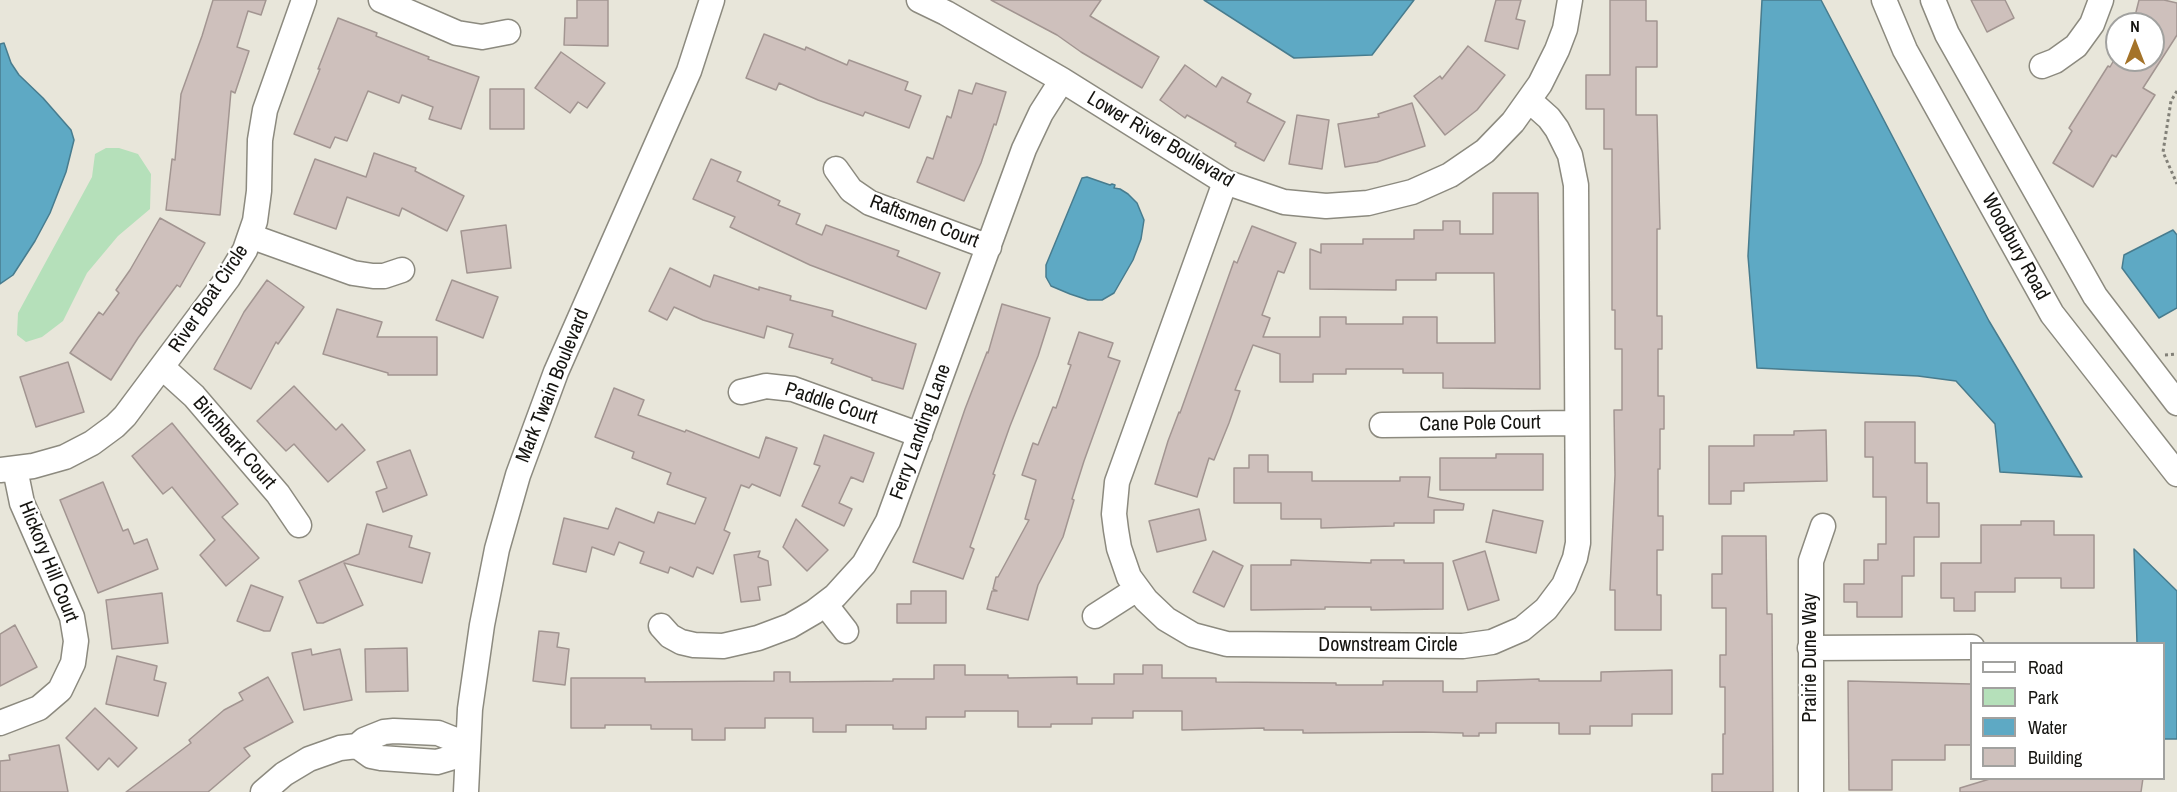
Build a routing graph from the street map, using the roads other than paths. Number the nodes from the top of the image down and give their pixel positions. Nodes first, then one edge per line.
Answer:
1 (304, 0) edge
2 (381, 0) edge
3 (712, 0) edge
4 (919, 0) edge
5 (1570, 0) edge
6 (1884, 0) edge
7 (1933, 0) edge
8 (2101, 0) edge
9 (508, 32) dead end
10 (2042, 66) dead end
11 (1062, 80) junction
12 (1530, 101) junction
13 (836, 169) dead end
14 (1225, 182) junction
15 (250, 236) junction
16 (988, 247) junction
17 (402, 270) dead end
18 (162, 367) junction
19 (741, 392) dead end
20 (2177, 403) edge
21 (1577, 423) junction
22 (1382, 425) dead end
23 (920, 435) junction
24 (8, 470) edge
25 (2177, 474) edge
26 (298, 525) dead end
27 (1823, 526) dead end
28 (1137, 589) junction
29 (825, 604) junction
30 (1095, 616) dead end
31 (661, 626) dead end
32 (846, 631) dead end
33 (1970, 647) edge
34 (1810, 648) junction
35 (0, 723) edge
36 (467, 748) junction
37 (263, 792) edge
38 (466, 792) edge
39 (1811, 792) edge

1 - 15 street, River Boat Circle
2 - 9 street
3 - 36 street, Mark Twain Boulevard
4 - 11 street, Lower River Boulevard
5 - 12 street, Lower River Boulevard
6 - 25 street, Woodbury Road
7 - 20 street
8 - 10 street
11 - 14 street, Lower River Boulevard
11 - 16 street, Ferry Landing Lane
12 - 14 street, Lower River Boulevard
12 - 21 street, Downstream Circle
13 - 16 street, Raftsmen Court
14 - 28 street, Downstream Circle
15 - 17 street
15 - 18 street, River Boat Circle
16 - 23 street, Ferry Landing Lane
18 - 24 street, River Boat Circle
18 - 26 street, Birchbark Court
19 - 23 street, Paddle Court
21 - 22 street, Cane Pole Court
21 - 28 street, Downstream Circle
23 - 29 street, Ferry Landing Lane
24 - 35 street, Hickory Hill Court
27 - 34 street, Prairie Dune Way
28 - 30 street
29 - 31 street, Ferry Landing Lane
29 - 32 street
33 - 34 street
34 - 39 street, Prairie Dune Way
36 - 37 street
36 - 38 street, Mark Twain Boulevard

